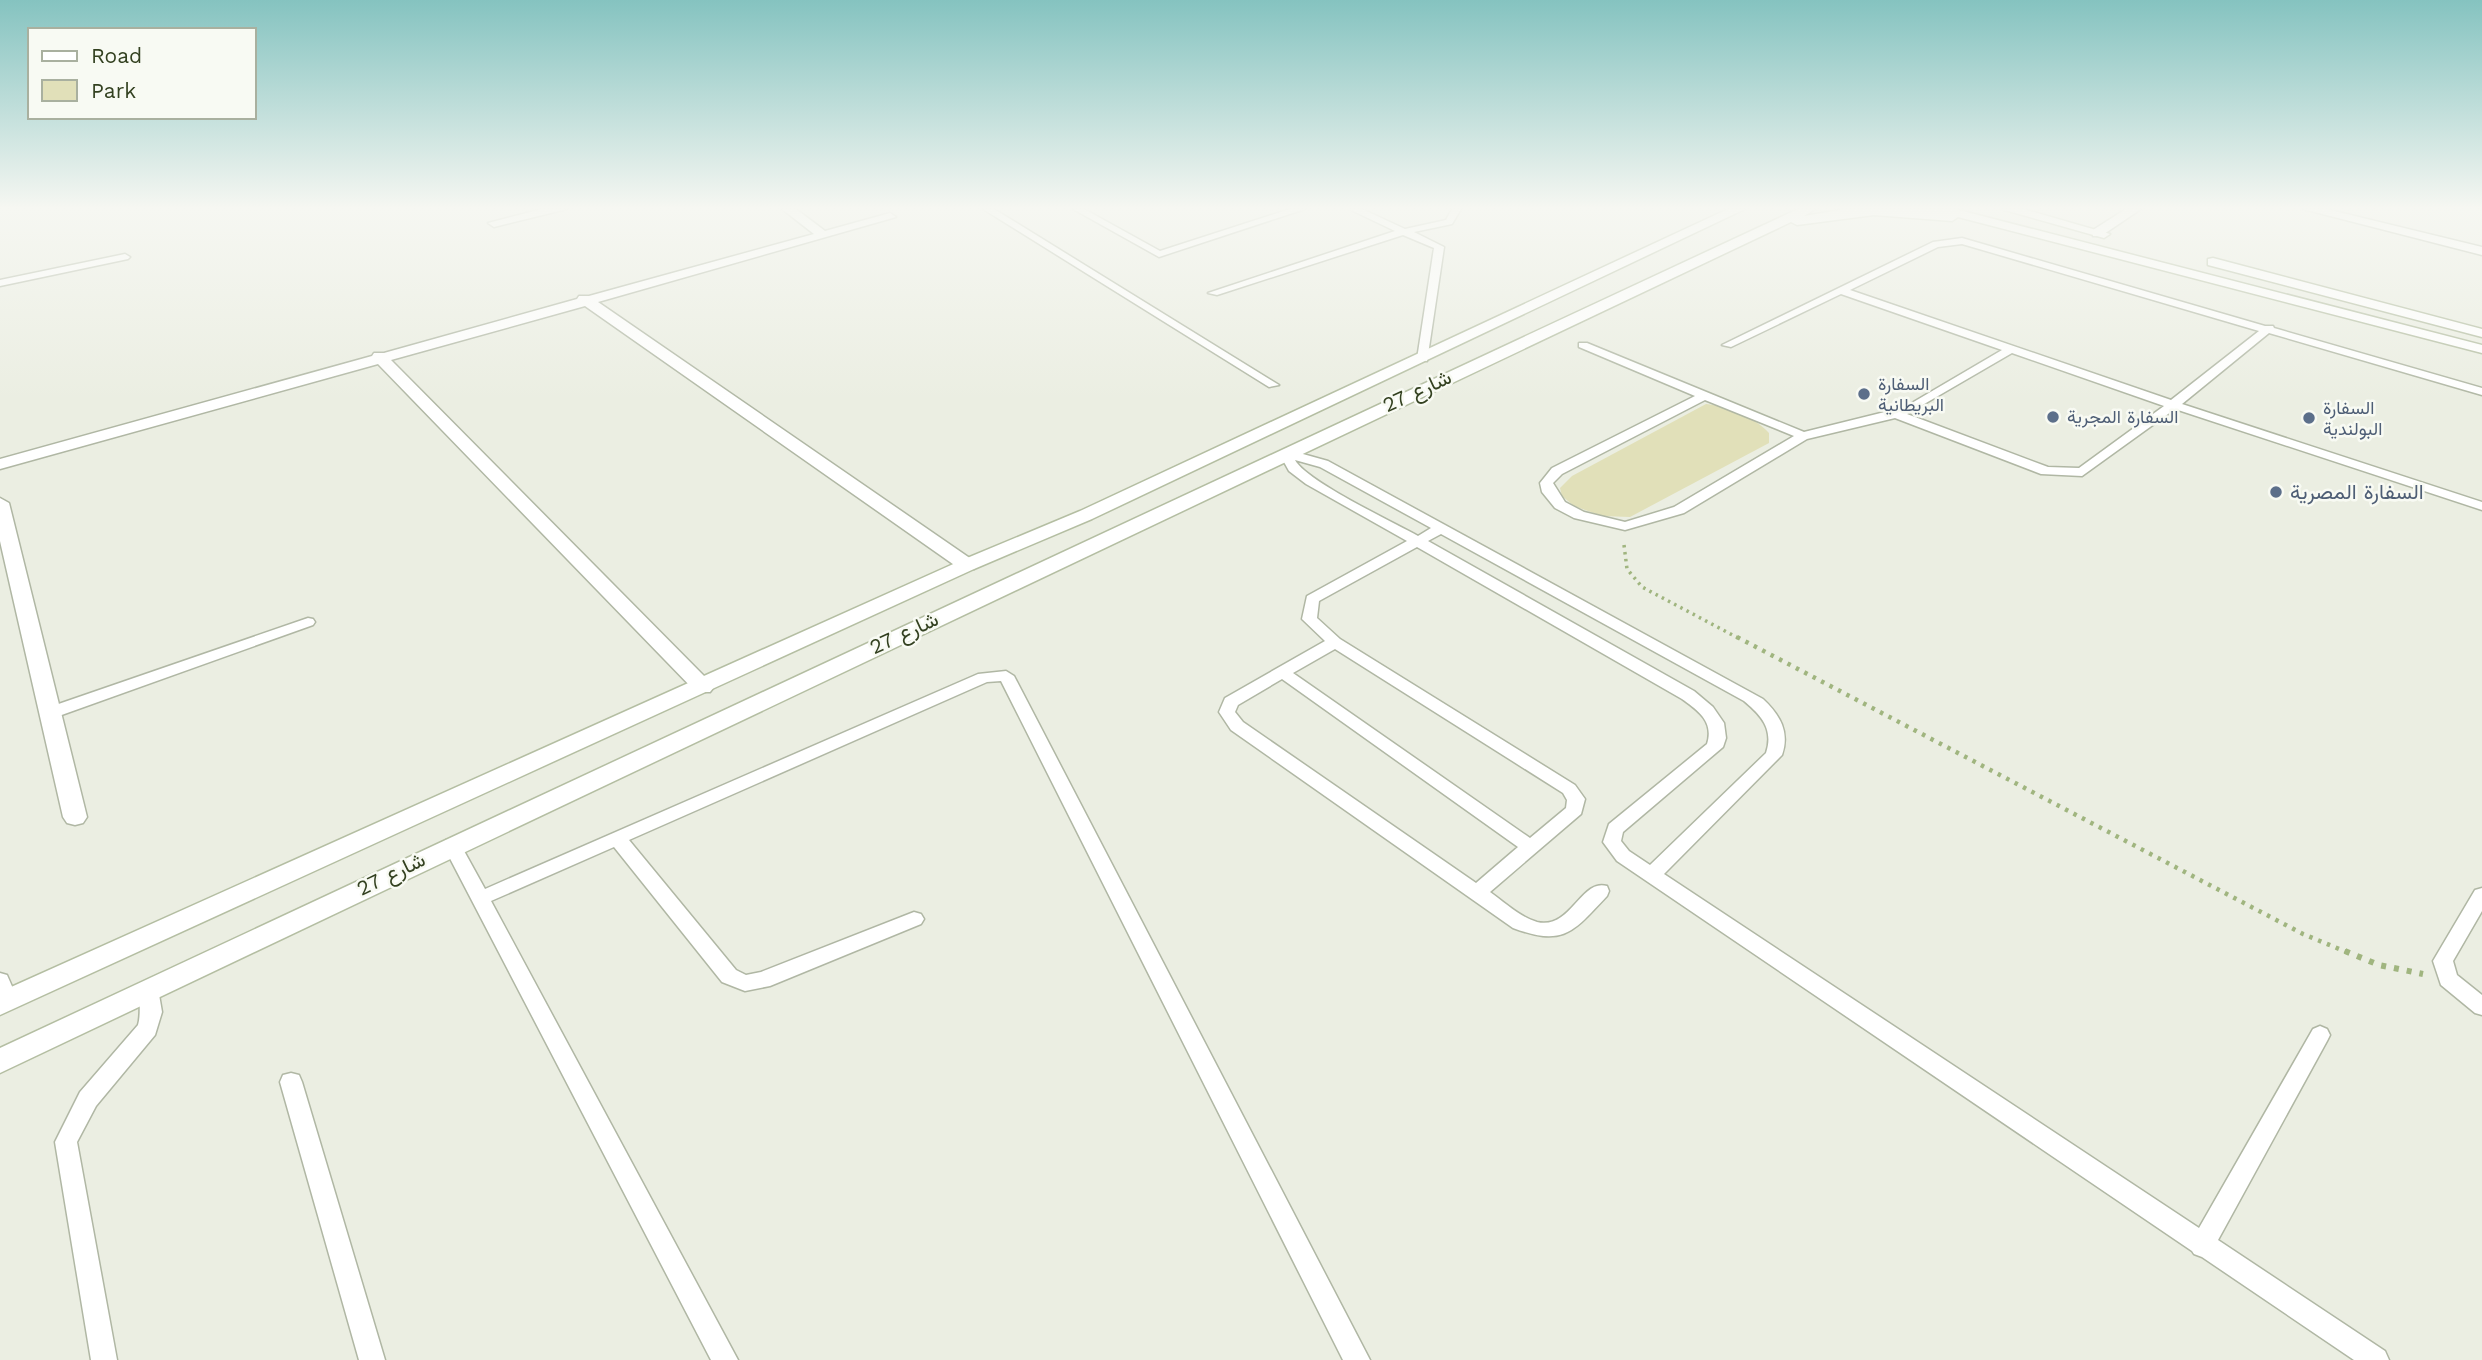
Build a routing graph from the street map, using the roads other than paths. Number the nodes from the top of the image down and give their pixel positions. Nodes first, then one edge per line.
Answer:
1 (53, 272) edge
2 (681, 272) edge
3 (1089, 272) edge
4 (1277, 272) edge
5 (1435, 272) edge
6 (1605, 272) edge
7 (1669, 272) edge
8 (1877, 272) edge
9 (2073, 272) edge
10 (2188, 272) edge
11 (2253, 272) edge
12 (0, 284) edge
13 (1840, 290) junction
14 (1213, 293) dead end
15 (584, 299) junction
16 (2269, 328) junction
17 (2482, 333) edge
18 (1583, 345) dead end
19 (1727, 345) dead end
20 (2011, 348) junction
21 (2482, 349) edge
22 (379, 356) junction
23 (1423, 359) junction
24 (1273, 385) dead end
25 (2482, 392) edge
26 (1705, 395) junction
27 (2173, 405) junction
28 (1895, 414) junction
29 (1803, 436) junction
30 (1253, 438) junction
31 (1285, 453) junction
32 (0, 464) edge
33 (0, 503) edge
34 (2482, 506) edge
35 (1086, 515) junction
36 (1442, 527) junction
37 (1117, 533) junction
38 (1416, 541) junction
39 (967, 565) junction
40 (309, 622) dead end
41 (1335, 642) junction
42 (1282, 672) junction
43 (703, 687) junction
44 (50, 713) junction
45 (75, 817) dead end
46 (618, 839) junction
47 (453, 845) junction
48 (1532, 848) junction
49 (1651, 875) junction
50 (1600, 891) dead end
51 (1476, 893) junction
52 (2482, 895) edge
53 (481, 898) junction
54 (915, 919) dead end
55 (0, 981) edge
56 (149, 989) junction
57 (4, 1002) edge
58 (2482, 1007) edge
59 (2320, 1035) dead end
60 (0, 1061) edge
61 (291, 1082) dead end
62 (2203, 1246) junction
63 (104, 1360) edge
64 (372, 1360) edge
65 (724, 1360) edge
66 (1357, 1360) edge
67 (2376, 1360) edge

1 - 12 lane
2 - 15 main road
3 - 24 lane
4 - 14 lane
5 - 23 lane
6 - 23 main road, شارع 27
7 - 31 main road, شارع 27
8 - 13 lane
9 - 16 lane
10 - 21 main road
11 - 17 main road
13 - 19 lane
13 - 20 lane
15 - 22 main road
15 - 39 main road
16 - 25 lane
16 - 27 lane
18 - 26 lane
20 - 27 lane
20 - 28 lane
22 - 32 main road
22 - 43 main road
23 - 30 main road, شارع 27
26 - 29 lane
26 - 29 lane
27 - 28 lane
27 - 34 lane
28 - 29 lane
30 - 31 main road
30 - 35 main road, شارع 27
31 - 36 lane
31 - 37 main road, شارع 27
31 - 38 lane
33 - 44 main road
35 - 37 main road
35 - 39 main road, شارع 27
36 - 38 lane
36 - 49 lane
37 - 47 main road, شارع 27
38 - 41 lane
38 - 49 lane
39 - 43 main road, شارع 27
40 - 44 lane
41 - 42 lane
41 - 48 lane
42 - 48 lane
42 - 51 lane
43 - 57 main road, شارع 27
44 - 45 main road
46 - 53 lane
46 - 54 lane
46 - 66 lane
47 - 53 lane
47 - 56 main road, شارع 27
48 - 51 lane
49 - 62 lane
50 - 51 lane
52 - 58 lane
53 - 65 lane
55 - 57 lane
56 - 60 main road, شارع 27
56 - 63 lane
59 - 62 lane
61 - 64 lane
62 - 67 lane

